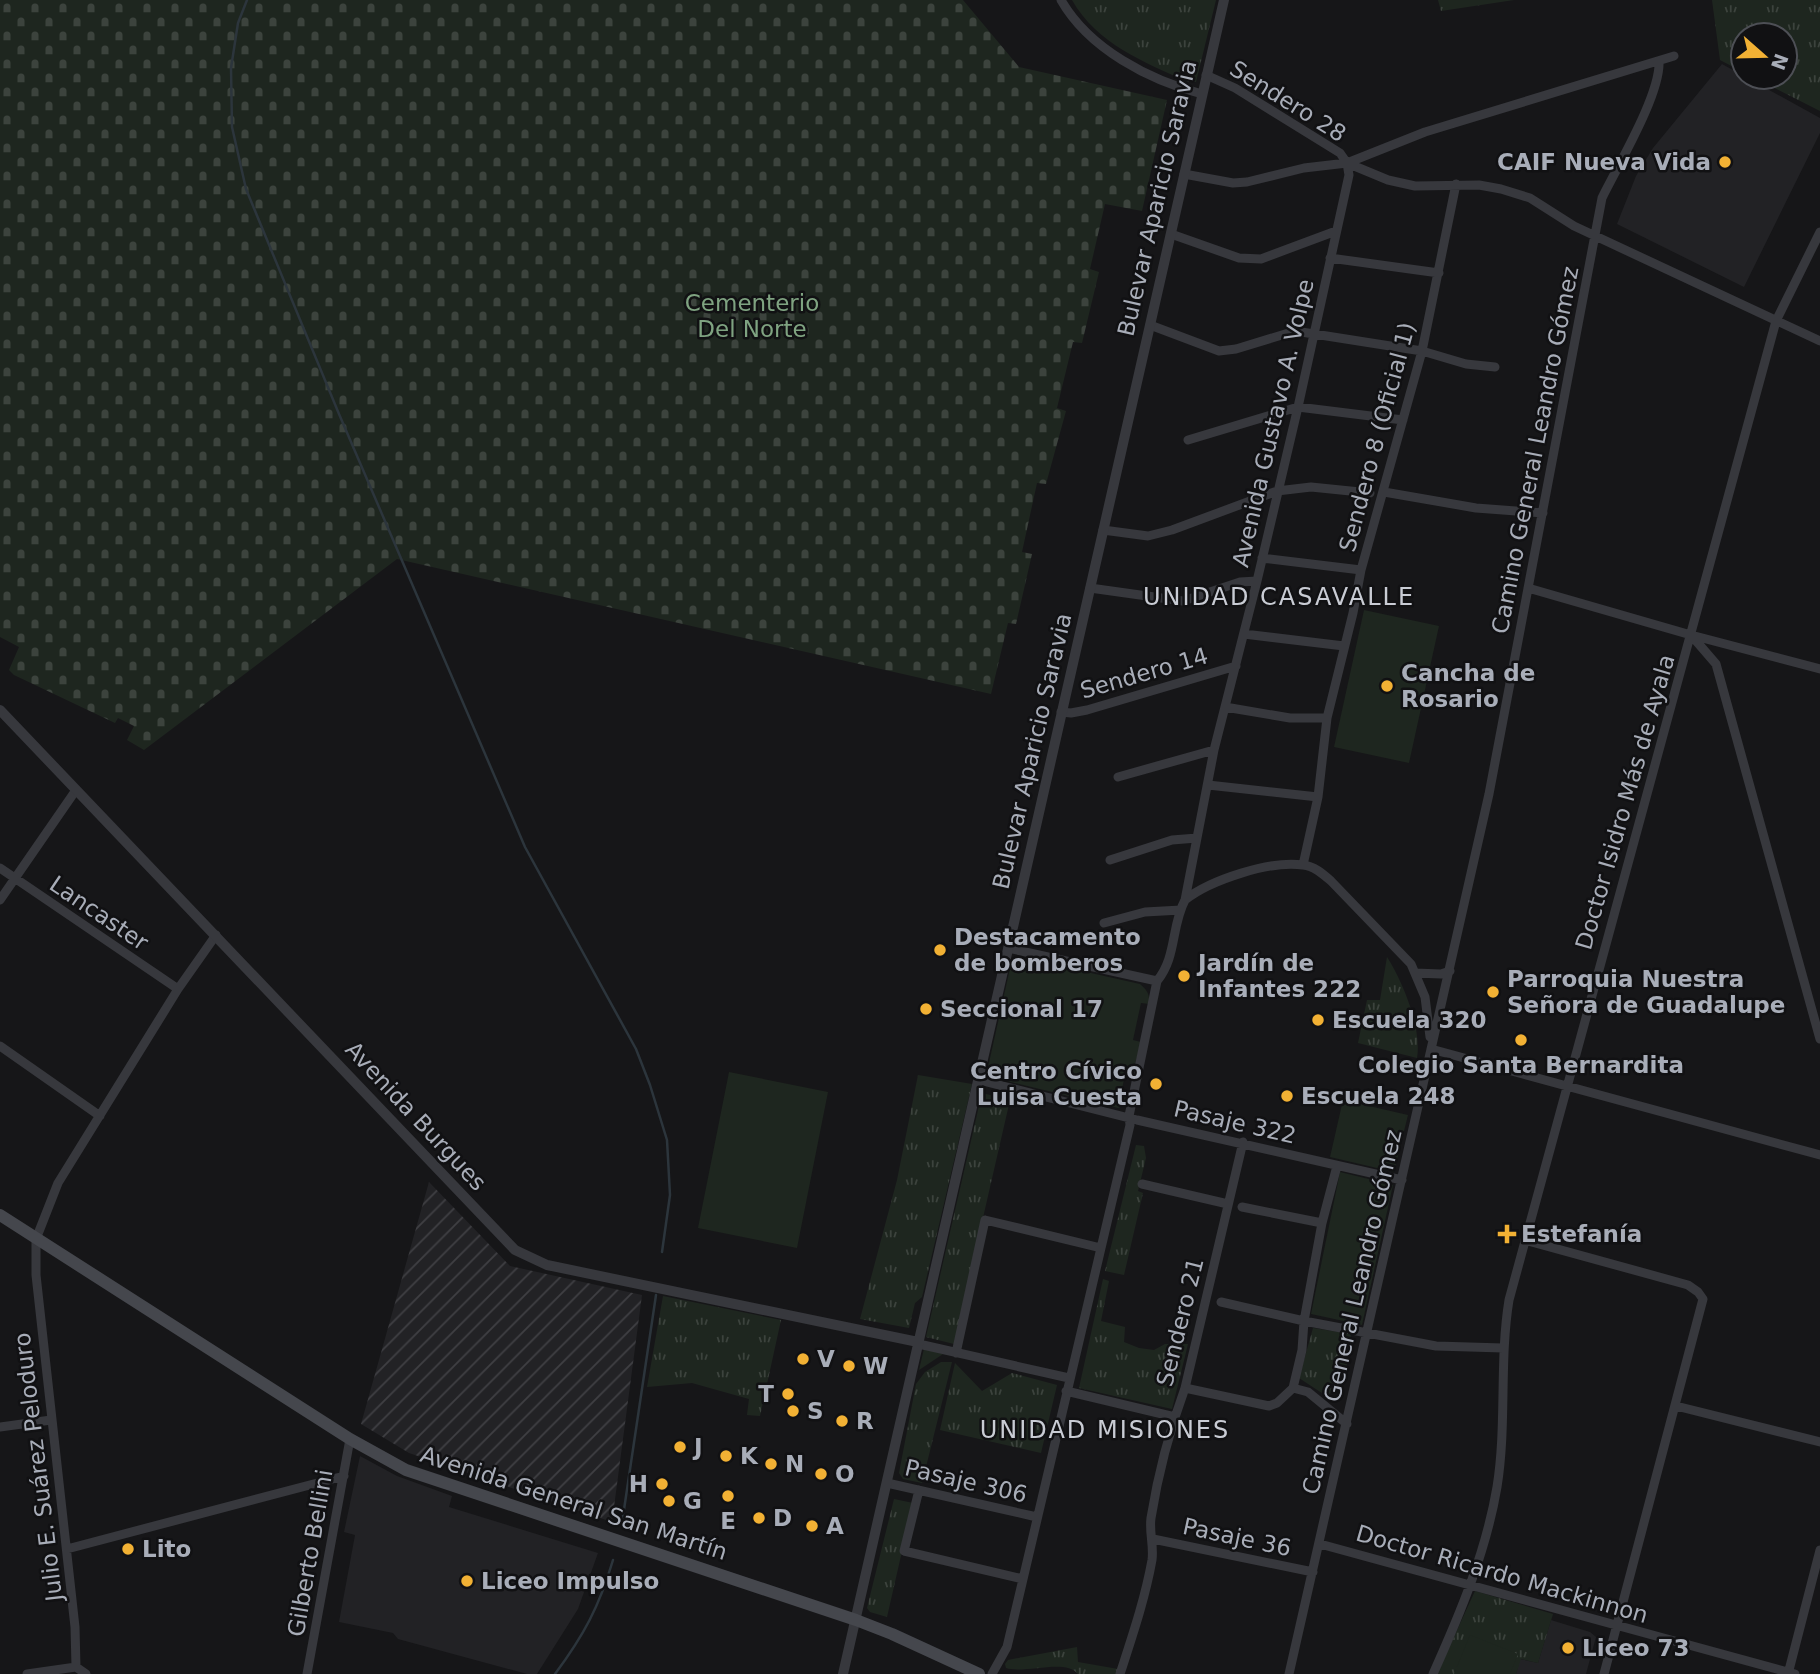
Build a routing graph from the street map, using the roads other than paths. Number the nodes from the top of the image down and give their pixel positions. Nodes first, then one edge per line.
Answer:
1 (1061, 0) edge
2 (1224, 0) edge
3 (1674, 56) dead end
4 (1659, 61) junction
5 (1206, 75) junction
6 (1202, 94) junction
7 (1347, 163) junction
8 (1184, 174) junction
9 (1456, 184) junction
10 (1336, 231) junction
11 (1820, 232) edge
12 (1171, 234) junction
13 (1596, 236) junction
14 (1330, 258) junction
15 (1439, 273) junction
16 (1776, 321) junction
17 (1150, 325) junction
18 (1313, 334) junction
19 (1820, 341) edge
20 (1422, 351) junction
21 (1495, 367) dead end
22 (1298, 407) junction
23 (1403, 420) junction
24 (1188, 440) dead end
25 (1277, 491) junction
26 (1384, 492) junction
27 (1370, 494) dead end
28 (1543, 513) junction
29 (1104, 530) junction
30 (1262, 558) junction
31 (1361, 570) junction
32 (1257, 581) junction
33 (1090, 588) junction
34 (1528, 588) junction
35 (1244, 634) junction
36 (1691, 635) junction
37 (1344, 646) junction
38 (1236, 666) junction
39 (1820, 669) edge
40 (1225, 707) junction
41 (0, 710) edge
42 (1061, 712) junction
43 (1328, 718) junction
44 (1214, 750) junction
45 (1118, 777) dead end
46 (1208, 785) junction
47 (76, 790) junction
48 (1318, 797) junction
49 (1197, 838) junction
50 (1110, 860) dead end
51 (1303, 865) junction
52 (0, 868) edge
53 (15, 879) junction
54 (0, 900) edge
55 (1185, 900) junction
56 (1181, 910) junction
57 (1104, 923) dead end
58 (216, 935) junction
59 (1008, 948) junction
60 (1450, 971) junction
61 (1415, 973) junction
62 (1157, 981) junction
63 (177, 989) junction
64 (1815, 1006) edge
65 (1820, 1039) edge
66 (0, 1046) edge
67 (1431, 1049) junction
68 (979, 1080) junction
69 (1565, 1087) junction
70 (100, 1116) junction
71 (1129, 1116) junction
72 (1243, 1142) junction
73 (1820, 1155) edge
74 (1337, 1166) junction
75 (1402, 1180) junction
76 (1142, 1184) dead end
77 (1228, 1204) junction
78 (1242, 1207) dead end
79 (0, 1215) edge
80 (1322, 1223) junction
81 (36, 1239) junction
82 (1525, 1240) junction
83 (1101, 1248) junction
84 (1221, 1302) dead end
85 (1304, 1321) junction
86 (1368, 1331) junction
87 (918, 1342) junction
88 (1503, 1348) junction
89 (956, 1353) junction
90 (1069, 1378) junction
91 (1185, 1388) junction
92 (1293, 1388) junction
93 (1066, 1391) junction
94 (1676, 1406) junction
95 (1175, 1417) junction
96 (51, 1420) junction
97 (1347, 1424) junction
98 (0, 1426) edge
99 (350, 1439) junction
100 (1820, 1442) edge
101 (344, 1476) junction
102 (887, 1483) junction
103 (919, 1490) junction
104 (1037, 1517) junction
105 (1153, 1539) junction
106 (1320, 1544) junction
107 (67, 1549) junction
108 (1820, 1550) edge
109 (1313, 1572) junction
110 (1023, 1579) junction
111 (1471, 1585) junction
112 (856, 1620) junction
113 (1617, 1626) junction
114 (76, 1667) junction
115 (1790, 1673) edge
116 (27, 1674) edge
117 (86, 1674) edge
118 (307, 1674) edge
119 (843, 1674) edge
120 (979, 1674) edge
121 (992, 1674) edge
122 (1120, 1674) edge
123 (1289, 1674) edge
124 (1433, 1674) edge
125 (1604, 1674) edge

1 - 6 street
2 - 5 street, Bulevar Aparicio Saravia
3 - 4 street
4 - 7 street
4 - 13 street, Camino General Leandro Gómez
5 - 6 street, Bulevar Aparicio Saravia
5 - 7 street, Sendero 28
6 - 8 street, Bulevar Aparicio Saravia
7 - 8 street
7 - 9 street
7 - 10 street, Avenida Gustavo A. Volpe
8 - 12 street, Bulevar Aparicio Saravia
9 - 13 street
9 - 15 street, Sendero 8 (Oficial 1)
10 - 12 street
10 - 14 street, Avenida Gustavo A. Volpe
11 - 16 street, Doctor Isidro Más de Ayala
12 - 17 street, Bulevar Aparicio Saravia
13 - 16 street
13 - 28 street, Camino General Leandro Gómez
14 - 15 street
14 - 18 street, Avenida Gustavo A. Volpe
15 - 20 street, Sendero 8 (Oficial 1)
16 - 19 street
16 - 36 street, Doctor Isidro Más de Ayala
17 - 18 street
17 - 29 street, Bulevar Aparicio Saravia
18 - 20 street
18 - 22 street, Avenida Gustavo A. Volpe
20 - 21 street
20 - 23 street, Sendero 8 (Oficial 1)
22 - 23 street
22 - 24 street
22 - 25 street, Avenida Gustavo A. Volpe
23 - 26 street, Sendero 8 (Oficial 1)
25 - 27 street
25 - 29 street
25 - 30 street, Avenida Gustavo A. Volpe
26 - 28 street
26 - 31 street, Sendero 8 (Oficial 1)
28 - 34 street, Camino General Leandro Gómez
29 - 33 street, Bulevar Aparicio Saravia
30 - 31 street
30 - 32 street, Avenida Gustavo A. Volpe
31 - 37 street, Sendero 8 (Oficial 1)
32 - 33 street
32 - 35 street, Avenida Gustavo A. Volpe
33 - 42 street, Bulevar Aparicio Saravia
34 - 36 street
34 - 60 street, Camino General Leandro Gómez
35 - 37 street
35 - 38 street, Avenida Gustavo A. Volpe
36 - 39 street
36 - 64 street
36 - 69 street, Doctor Isidro Más de Ayala
37 - 43 street, Sendero 8 (Oficial 1)
38 - 40 street, Avenida Gustavo A. Volpe
38 - 42 street, Sendero 14
40 - 43 street
40 - 44 street, Avenida Gustavo A. Volpe
41 - 47 street, Avenida Burgues
42 - 59 street, Bulevar Aparicio Saravia
43 - 48 street, Sendero 8 (Oficial 1)
44 - 45 street
44 - 46 street, Avenida Gustavo A. Volpe
46 - 48 street
46 - 49 street, Avenida Gustavo A. Volpe
47 - 53 street
47 - 58 street, Avenida Burgues
48 - 51 street, Sendero 8 (Oficial 1)
49 - 50 street
49 - 55 street, Avenida Gustavo A. Volpe
51 - 55 street
51 - 61 street
52 - 53 street, Lancaster
53 - 54 street
53 - 63 street, Lancaster
55 - 56 street, Avenida Gustavo A. Volpe
56 - 57 street
56 - 62 street, Avenida Gustavo A. Volpe
58 - 63 street, Julio E. Suárez Peloduro
58 - 87 street, Avenida Burgues
59 - 62 street
59 - 68 street, Bulevar Aparicio Saravia
60 - 61 street
60 - 67 street, Camino General Leandro Gómez
61 - 67 street
62 - 71 street, Avenida Gustavo A. Volpe
63 - 70 street, Julio E. Suárez Peloduro
64 - 65 street
66 - 70 street
67 - 69 street
67 - 75 street, Camino General Leandro Gómez
68 - 71 street, Pasaje 322
68 - 87 street, Bulevar Aparicio Saravia
69 - 73 street
69 - 82 street, Doctor Isidro Más de Ayala
70 - 81 street, Julio E. Suárez Peloduro
71 - 72 street, Pasaje 322
71 - 83 street, Avenida Gustavo A. Volpe
72 - 74 street, Pasaje 322
72 - 77 street, Sendero 21
74 - 75 street, Pasaje 322
74 - 80 street
75 - 86 street, Camino General Leandro Gómez
76 - 77 street
77 - 91 street, Sendero 21
78 - 80 street
79 - 81 main road, Avenida General San Martín
80 - 85 street
81 - 96 street, Julio E. Suárez Peloduro
81 - 99 main road, Avenida General San Martín
82 - 88 street, Doctor Isidro Más de Ayala
82 - 94 street
83 - 89 street
83 - 90 street, Avenida Gustavo A. Volpe
84 - 85 street
85 - 86 street
85 - 92 street
86 - 88 street
86 - 97 street, Camino General Leandro Gómez
87 - 89 street
87 - 102 street, Bulevar Aparicio Saravia
88 - 111 street, Doctor Isidro Más de Ayala
89 - 90 street
90 - 93 street, Avenida Gustavo A. Volpe
91 - 92 street
91 - 95 street, Sendero 21
92 - 97 street
93 - 95 street
93 - 104 street, Avenida Gustavo A. Volpe
94 - 100 street
94 - 113 street
95 - 105 street, Sendero 21
96 - 98 street
96 - 107 street, Julio E. Suárez Peloduro
97 - 106 street, Camino General Leandro Gómez
99 - 101 street, Gilberto Bellini
99 - 112 main road, Avenida General San Martín
101 - 107 street
101 - 118 street, Gilberto Bellini
102 - 103 street, Pasaje 306
102 - 112 street, Bulevar Aparicio Saravia
103 - 104 street, Pasaje 306
103 - 110 street
104 - 110 street, Avenida Gustavo A. Volpe
105 - 109 street, Pasaje 36
105 - 122 street, Sendero 21
106 - 109 street, Camino General Leandro Gómez
106 - 111 street, Doctor Ricardo Mackinnon
107 - 114 street, Julio E. Suárez Peloduro
108 - 115 street
109 - 123 street, Camino General Leandro Gómez
110 - 121 street, Avenida Gustavo A. Volpe
111 - 113 street, Doctor Ricardo Mackinnon
111 - 124 street, Doctor Isidro Más de Ayala
112 - 119 street, Bulevar Aparicio Saravia
112 - 120 main road, Avenida General San Martín
113 - 115 street, Doctor Ricardo Mackinnon
113 - 125 street
114 - 116 street
114 - 117 street

